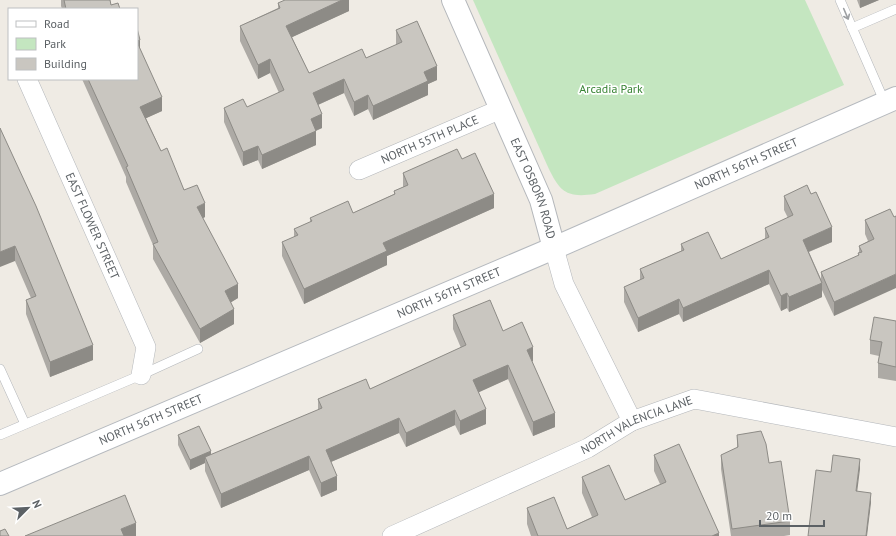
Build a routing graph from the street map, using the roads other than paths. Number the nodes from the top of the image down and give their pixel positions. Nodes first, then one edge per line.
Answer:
1 (453, 0) edge
2 (840, 0) edge
3 (896, 9) edge
4 (852, 28) junction
5 (27, 80) edge
6 (890, 101) edge
7 (501, 109) junction
8 (359, 170) dead end
9 (554, 248) junction
10 (198, 349) dead end
11 (0, 369) edge
12 (141, 375) junction
13 (632, 421) junction
14 (25, 424) junction
15 (0, 435) edge
16 (896, 437) edge
17 (0, 484) edge
18 (392, 536) edge

1 - 7 main road, EAST OSBORN ROAD
2 -> 4 lane
3 - 4 lane
4 - 6 lane
5 - 12 street, EAST FLOWER STREET
6 - 9 main road, NORTH 56TH STREET
7 - 8 street, NORTH 55TH PLACE
7 - 9 main road, EAST OSBORN ROAD
9 - 13 street, EAST OSBORN ROAD
9 - 17 main road, NORTH 56TH STREET
10 - 12 lane
11 - 14 lane
12 - 14 lane
13 - 16 street, NORTH VALENCIA LANE
13 - 18 street, NORTH VALENCIA LANE
14 - 15 lane

